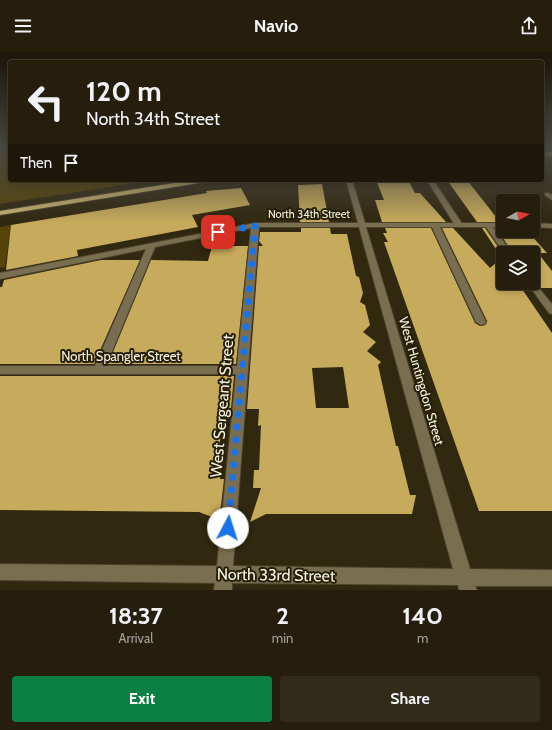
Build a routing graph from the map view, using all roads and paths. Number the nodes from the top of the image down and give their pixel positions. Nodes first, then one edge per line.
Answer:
1 (193, 182) edge
2 (350, 182) edge
3 (431, 182) edge
4 (0, 213) edge
5 (362, 225) junction
6 (435, 225) junction
7 (459, 225) junction
8 (488, 225) junction
9 (496, 225) edge
10 (540, 225) edge
11 (255, 226) junction
12 (552, 226) edge
13 (152, 245) junction
14 (503, 246) edge
15 (0, 276) edge
16 (536, 290) edge
17 (552, 311) edge
18 (481, 322) dead end
19 (0, 370) edge
20 (99, 370) junction
21 (242, 370) junction
22 (0, 572) edge
23 (552, 578) edge
24 (223, 582) edge
25 (466, 584) edge

1 - 4 main road
2 - 5 street, West Huntingdon Street
3 - 7 street
5 - 6 street, North 34th Street
5 - 11 street, North 34th Street
5 - 25 street, West Huntingdon Street
6 - 7 street, North 34th Street
6 - 18 street
7 - 8 street, North 34th Street
8 - 9 street, North 34th Street
8 - 14 street
10 - 12 street
11 - 13 street, North 34th Street
11 - 21 street, West Sergeant Street
13 - 15 street, North 34th Street
13 - 20 street
16 - 17 street
19 - 20 street, North Spangler Street
20 - 21 street, North Spangler Street
21 - 24 street, West Sergeant Street
22 - 24 street, North 33rd Street
23 - 25 street, North 33rd Street
24 - 25 street, North 33rd Street

